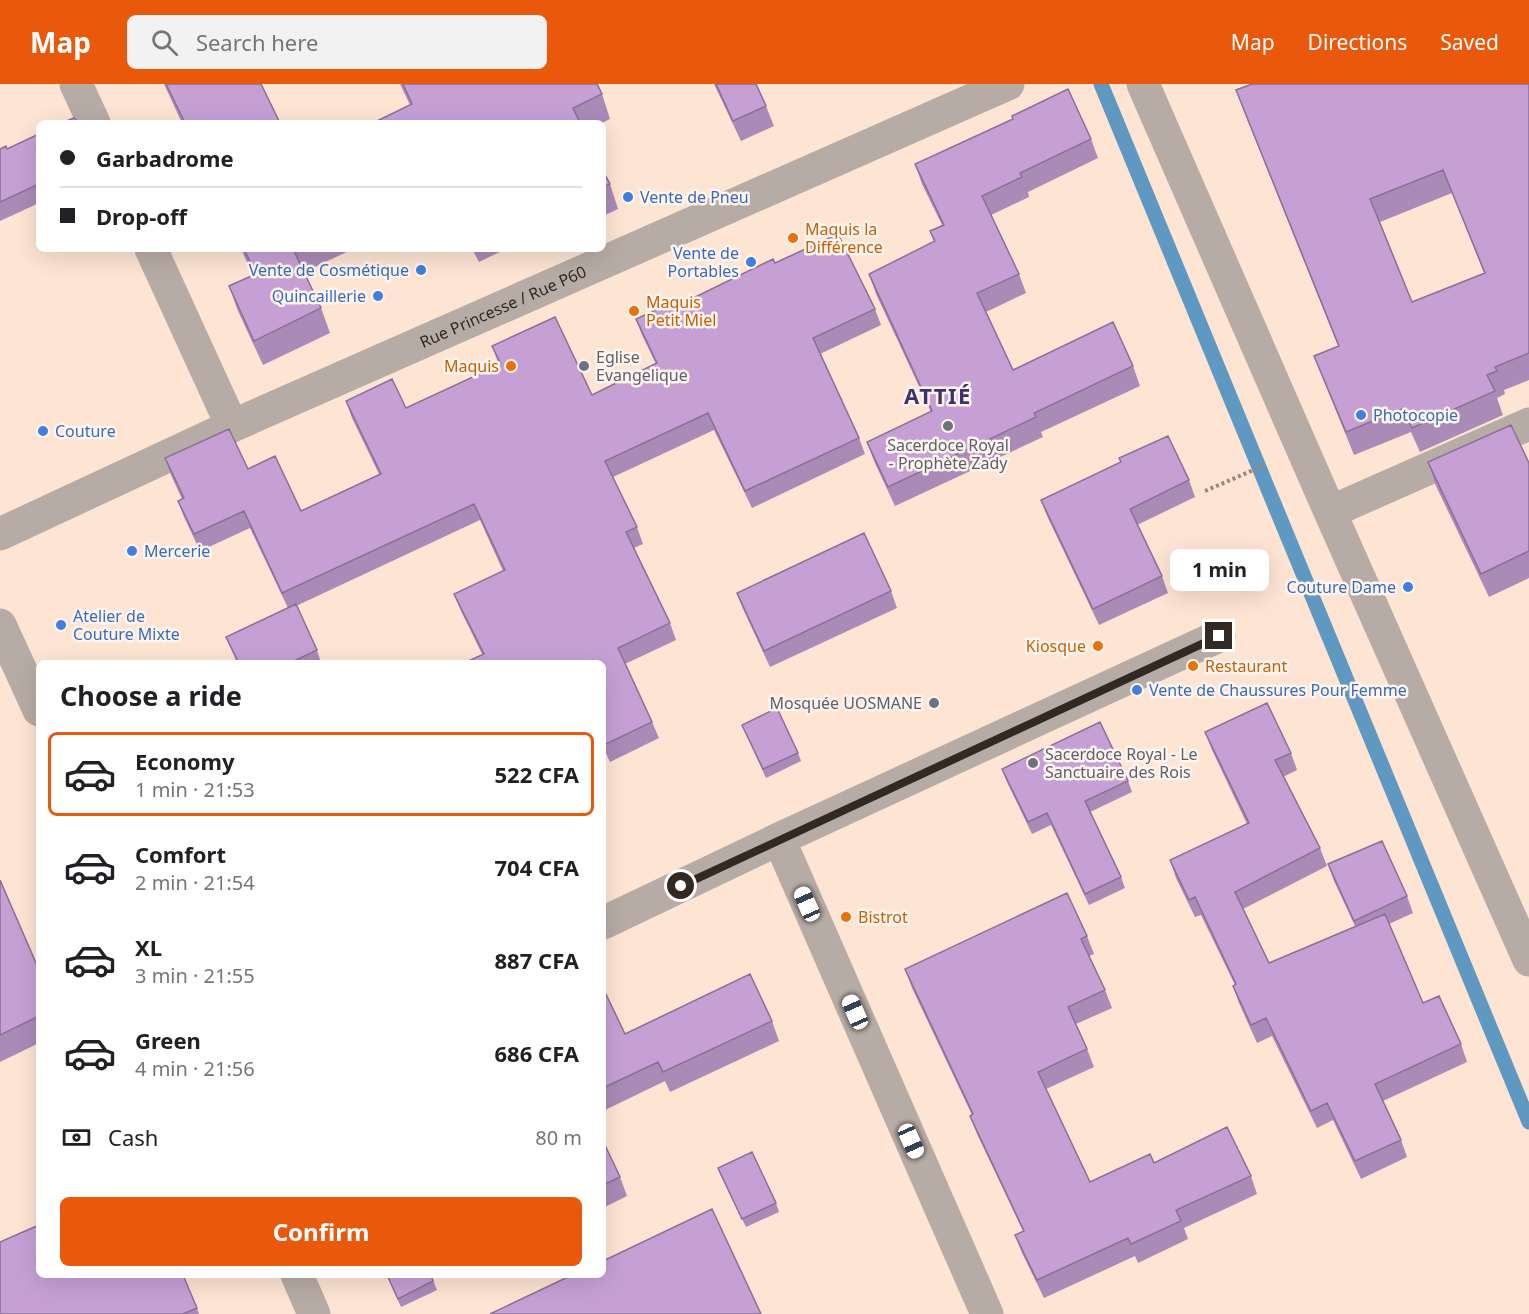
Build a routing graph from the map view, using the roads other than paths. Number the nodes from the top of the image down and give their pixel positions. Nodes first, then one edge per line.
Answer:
1 (76, 84) edge
2 (1008, 84) edge
3 (1143, 84) edge
4 (93, 120) edge
5 (153, 252) edge
6 (1529, 424) edge
7 (232, 426) junction
8 (1330, 512) junction
9 (0, 534) edge
10 (0, 624) edge
11 (1219, 636) dead end
12 (36, 703) edge
13 (779, 839) junction
14 (606, 921) edge
15 (1529, 960) edge
16 (298, 1278) edge
17 (314, 1314) edge
18 (987, 1314) edge

1 - 4 street
2 - 7 street, Rue Princesse / Rue P60
3 - 8 street
5 - 7 street
6 - 8 street
7 - 9 street, Rue Princesse / Rue P60
8 - 15 street
10 - 12 street
11 - 13 street
13 - 14 street
13 - 18 street
16 - 17 street

